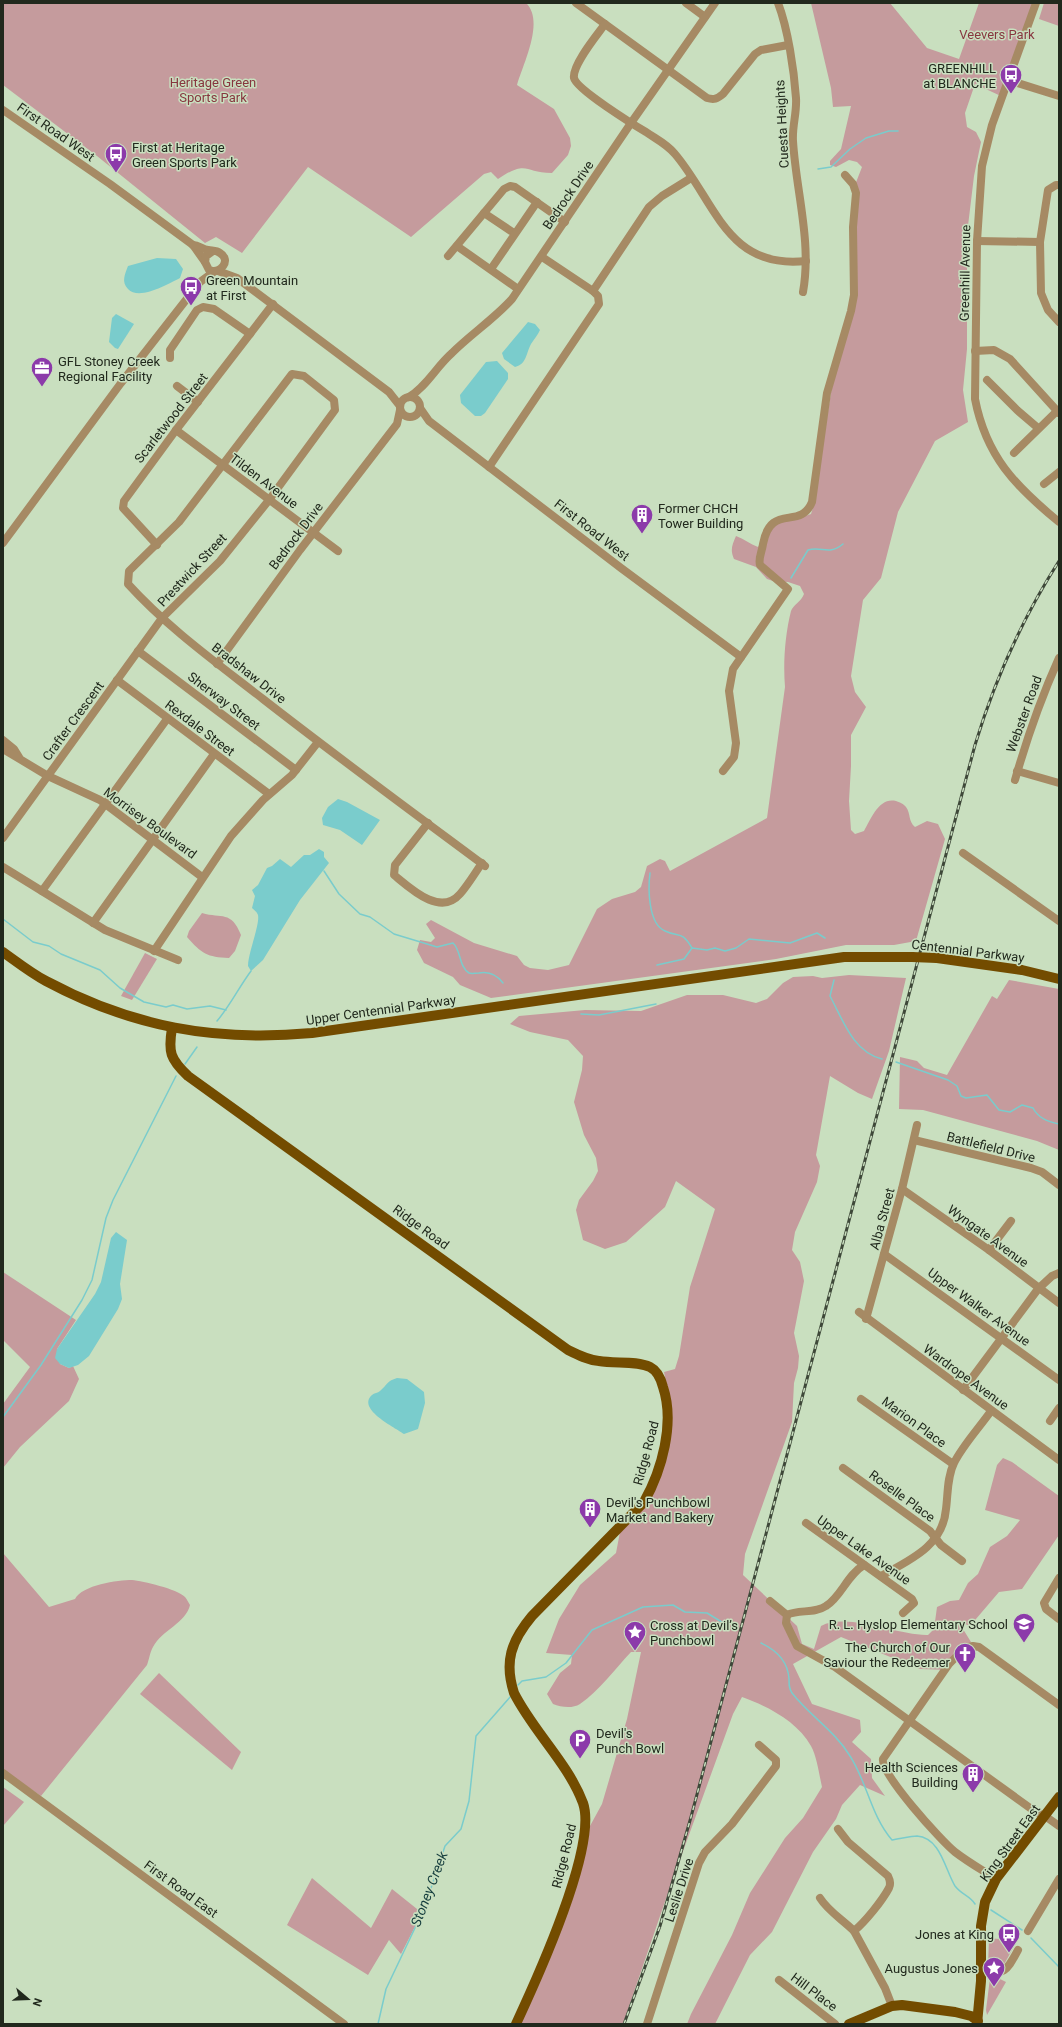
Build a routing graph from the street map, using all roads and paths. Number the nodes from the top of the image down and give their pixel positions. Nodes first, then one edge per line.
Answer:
1 (576, 3) edge
2 (686, 3) edge
3 (715, 3) edge
4 (778, 3) edge
5 (1036, 3) edge
6 (705, 17) junction
7 (606, 24) junction
8 (788, 45) junction
9 (669, 70) junction
10 (1008, 80) junction
11 (1059, 96) edge
12 (3, 110) edge
13 (631, 123) junction
14 (845, 175) dead end
15 (691, 178) junction
16 (1059, 185) edge
17 (537, 202) junction
18 (484, 213) junction
19 (565, 222) junction
20 (514, 233) junction
21 (977, 241) junction
22 (1040, 242) junction
23 (193, 245) junction
24 (457, 246) junction
25 (213, 251) junction
26 (448, 256) dead end
27 (542, 257) junction
28 (806, 261) junction
29 (225, 262) junction
30 (205, 264) junction
31 (491, 269) junction
32 (216, 271) junction
33 (237, 278) junction
34 (200, 282) junction
35 (518, 289) junction
36 (594, 291) junction
37 (803, 292) dead end
38 (272, 304) junction
39 (1059, 322) edge
40 (250, 334) junction
41 (975, 350) junction
42 (170, 358) dead end
43 (987, 380) dead end
44 (177, 386) dead end
45 (424, 386) junction
46 (389, 392) junction
47 (407, 398) junction
48 (198, 402) junction
49 (420, 406) junction
50 (400, 408) junction
51 (1058, 412) edge
52 (411, 417) junction
53 (429, 421) junction
54 (397, 424) junction
55 (1038, 428) junction
56 (176, 430) junction
57 (1014, 453) dead end
58 (222, 465) junction
59 (489, 467) junction
60 (1058, 474) edge
61 (1044, 484) dead end
62 (268, 500) junction
63 (1059, 522) edge
64 (313, 533) junction
65 (3, 544) edge
66 (157, 545) junction
67 (338, 551) dead end
68 (162, 618) junction
69 (138, 651) junction
70 (741, 657) junction
71 (1059, 658) edge
72 (217, 664) junction
73 (117, 680) junction
74 (167, 719) junction
75 (3, 740) edge
76 (318, 742) junction
77 (3, 749) edge
78 (214, 754) junction
79 (19, 757) junction
80 (296, 770) junction
81 (1017, 771) junction
82 (723, 772) dead end
83 (48, 776) junction
84 (1015, 780) dead end
85 (1059, 783) edge
86 (270, 794) junction
87 (105, 804) junction
88 (428, 824) junction
89 (3, 838) edge
90 (154, 839) junction
91 (963, 853) dead end
92 (3, 867) edge
93 (202, 877) junction
94 (42, 891) junction
95 (1059, 922) edge
96 (93, 923) junction
97 (154, 951) junction
98 (3, 952) edge
99 (178, 960) dead end
100 (778, 965) joint
101 (1059, 979) edge
102 (172, 1028) junction
103 (917, 1125) dead end
104 (914, 1140) junction
105 (1059, 1185) edge
106 (902, 1189) junction
107 (1011, 1221) dead end
108 (989, 1250) junction
109 (884, 1254) junction
110 (1059, 1273) edge
111 (1038, 1289) junction
112 (1059, 1303) edge
113 (859, 1312) dead end
114 (866, 1319) junction
115 (1002, 1338) junction
116 (1059, 1380) edge
117 (963, 1390) junction
118 (861, 1399) dead end
119 (1059, 1408) edge
120 (991, 1411) junction
121 (1050, 1421) dead end
122 (1059, 1460) edge
123 (953, 1464) junction
124 (844, 1468) dead end
125 (806, 1523) dead end
126 (936, 1537) junction
127 (962, 1561) dead end
128 (864, 1565) junction
129 (881, 1576) junction
130 (1059, 1578) edge
131 (770, 1601) dead end
132 (903, 1613) dead end
133 (787, 1615) junction
134 (1059, 1619) edge
135 (1059, 1705) edge
136 (909, 1721) junction
137 (759, 1745) dead end
138 (3, 1773) edge
139 (1059, 1797) edge
140 (1045, 1816) junction
141 (1059, 1826) edge
142 (838, 1829) dead end
143 (996, 1879) junction
144 (1059, 1879) edge
145 (820, 1898) dead end
146 (854, 1931) junction
147 (1028, 1932) dead end
148 (1018, 1950) dead end
149 (981, 1972) junction
150 (779, 1980) dead end
151 (892, 2006) junction
152 (862, 2021) edge
153 (979, 2023) edge
154 (344, 2024) edge
155 (516, 2024) edge
156 (647, 2024) edge
157 (835, 2024) edge
158 (849, 2024) edge

1 - 7 street
2 - 6 street
3 - 6 street, Bedrock Drive
4 - 8 street, Cuesta Heights
5 - 10 street, Greenhill Avenue
6 - 9 street, Bedrock Drive
7 - 9 street
7 - 13 street
8 - 9 street
8 - 28 street, Cuesta Heights
9 - 13 street, Bedrock Drive
10 - 11 street
10 - 21 street, Greenhill Avenue
12 - 23 street, First Road West
13 - 15 street
13 - 19 street, Bedrock Drive
14 - 70 street
15 - 28 street
15 - 36 street
16 - 22 street
17 - 18 street
17 - 19 street
17 - 20 street
18 - 20 street
18 - 24 street
19 - 27 street, Bedrock Drive
20 - 31 street
21 - 22 street
21 - 41 street, Greenhill Avenue
22 - 39 street
23 - 25 street, First Road West
23 - 30 street, First Road West
24 - 26 street
24 - 31 street
25 - 29 street
25 - 30 street
27 - 35 street, Bedrock Drive
27 - 36 street
28 - 37 street, Cuesta Heights
29 - 32 street
29 - 33 street, First Road West
30 - 32 street
30 - 34 street
31 - 35 street
32 - 33 street, First Road West
32 - 34 street
33 - 38 street, First Road West
34 - 65 street
35 - 45 street, Bedrock Drive
36 - 59 street
38 - 40 street, Scarletwood Street
38 - 46 street, First Road West
40 - 42 street
40 - 48 street, Scarletwood Street
41 - 51 street
41 - 63 street, Greenhill Avenue
43 - 55 street
44 - 48 street
45 - 47 street, Bedrock Drive
45 - 49 street, Bedrock Drive
46 - 47 street, First Road West
46 - 50 street, First Road West
47 - 49 street, First Road West
47 - 50 street
48 - 56 street, Scarletwood Street
49 - 52 street
49 - 53 street, First Road West
50 - 52 street, First Road West
50 - 54 street, Bedrock Drive
51 - 55 street
52 - 53 street, First Road West
52 - 54 street, Bedrock Drive
53 - 59 street, First Road West
54 - 64 street, Bedrock Drive
55 - 57 street
56 - 58 street, Tilden Avenue
56 - 66 street, Scarletwood Street
58 - 62 street, Tilden Avenue
58 - 62 street, Prestwick Street
58 - 66 street, Bradshaw Drive
59 - 70 street, First Road West
60 - 61 street
62 - 64 street, Tilden Avenue
62 - 68 street, Prestwick Street
64 - 67 street, Tilden Avenue
64 - 72 street, Bedrock Drive
66 - 68 street, Bradshaw Drive
68 - 69 street, Crafter Crescent
68 - 72 street, Bradshaw Drive
69 - 73 street, Crafter Crescent
69 - 80 street, Sherway Street
70 - 82 street
71 - 81 street, Webster Road
72 - 76 street, Bradshaw Drive
73 - 74 street, Rexdale Street
73 - 83 street, Crafter Crescent
74 - 78 street, Rexdale Street
74 - 87 street
75 - 79 street, Morrisey Boulevard
76 - 80 street
76 - 88 street, Bradshaw Drive
77 - 79 street, Morrisey Boulevard
78 - 86 street, Rexdale Street
78 - 90 street
79 - 83 street, Morrisey Boulevard
80 - 86 street
81 - 84 street, Webster Road
81 - 85 street
83 - 87 street, Morrisey Boulevard
83 - 89 street, Crafter Crescent
86 - 93 street
87 - 90 street, Morrisey Boulevard
87 - 94 street
88 - 88 street, Bradshaw Drive
90 - 93 street, Morrisey Boulevard
90 - 96 street
91 - 95 street
92 - 94 street
93 - 97 street
94 - 96 street
96 - 97 street
97 - 99 street
98 - 102 main road, Upper Centennial Parkway
100 - 101 main road, Centennial Parkway, bridge
100 - 102 main road, Upper Centennial Parkway
102 - 155 main road, Ridge Road
103 - 104 street, Alba Street
104 - 105 street, Battlefield Drive
104 - 106 street, Alba Street
106 - 108 street, Wyngate Avenue
106 - 109 street, Alba Street
107 - 108 street
108 - 111 street, Wyngate Avenue
109 - 114 street, Alba Street
109 - 115 street, Upper Walker Avenue
110 - 111 street
111 - 112 street, Wyngate Avenue
111 - 115 street
113 - 114 street, Wardrope Avenue
114 - 117 street, Wardrope Avenue
115 - 116 street, Upper Walker Avenue
115 - 117 street
117 - 120 street, Wardrope Avenue
118 - 123 street, Marion Place
119 - 121 street
120 - 122 street, Wardrope Avenue
120 - 123 street
123 - 126 street
124 - 126 street, Roselle Place
125 - 128 street, Upper Lake Avenue
126 - 127 street, Roselle Place
126 - 129 street
128 - 129 street, Upper Lake Avenue
128 - 133 street
129 - 132 street, Upper Lake Avenue
130 - 134 street
131 - 133 street
133 - 136 street
135 - 136 street
136 - 140 street
136 - 143 street
137 - 156 street, Leslie Drive
138 - 154 street, First Road East
139 - 140 main road, King Street East
140 - 141 street
140 - 143 main road, King Street East
142 - 146 street
143 - 149 main road, King Street East
144 - 147 street
145 - 146 street
146 - 151 street
148 - 149 street
149 - 153 main road, King Street East
150 - 157 street, Hill Place
151 - 152 main road
151 - 153 main road
152 - 158 main road

